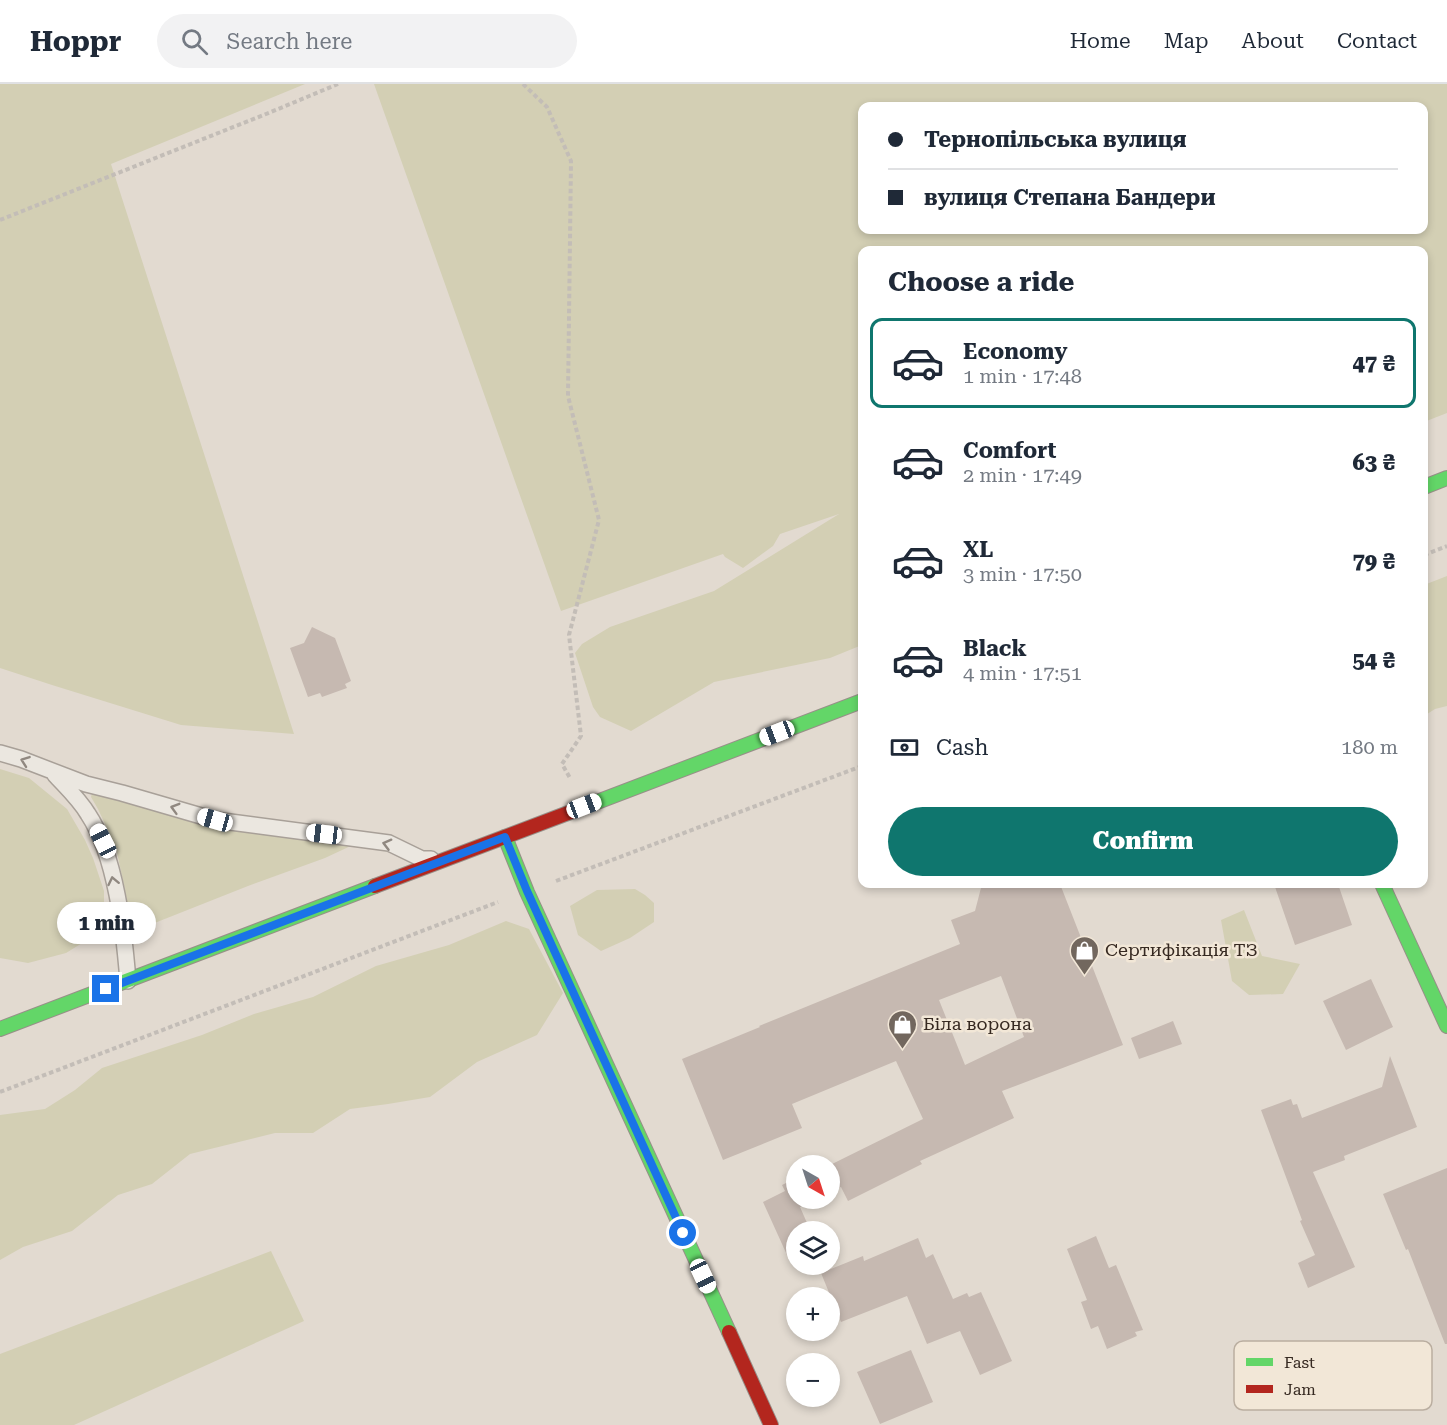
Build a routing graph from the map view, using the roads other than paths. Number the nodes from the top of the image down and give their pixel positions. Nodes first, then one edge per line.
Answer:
1 (1447, 478) edge
2 (1428, 485) edge
3 (858, 703) edge
4 (0, 753) edge
5 (51, 771) junction
6 (505, 837) junction
7 (443, 861) junction
8 (1384, 888) edge
9 (128, 981) junction
10 (1447, 1026) edge
11 (0, 1029) edge
12 (771, 1425) edge

1 - 2 main road
3 - 6 main road
5 -> 4 lane
7 -> 5 lane
9 -> 5 lane
6 - 7 main road
6 - 12 main road
7 - 9 main road
8 - 10 main road
9 - 11 main road

